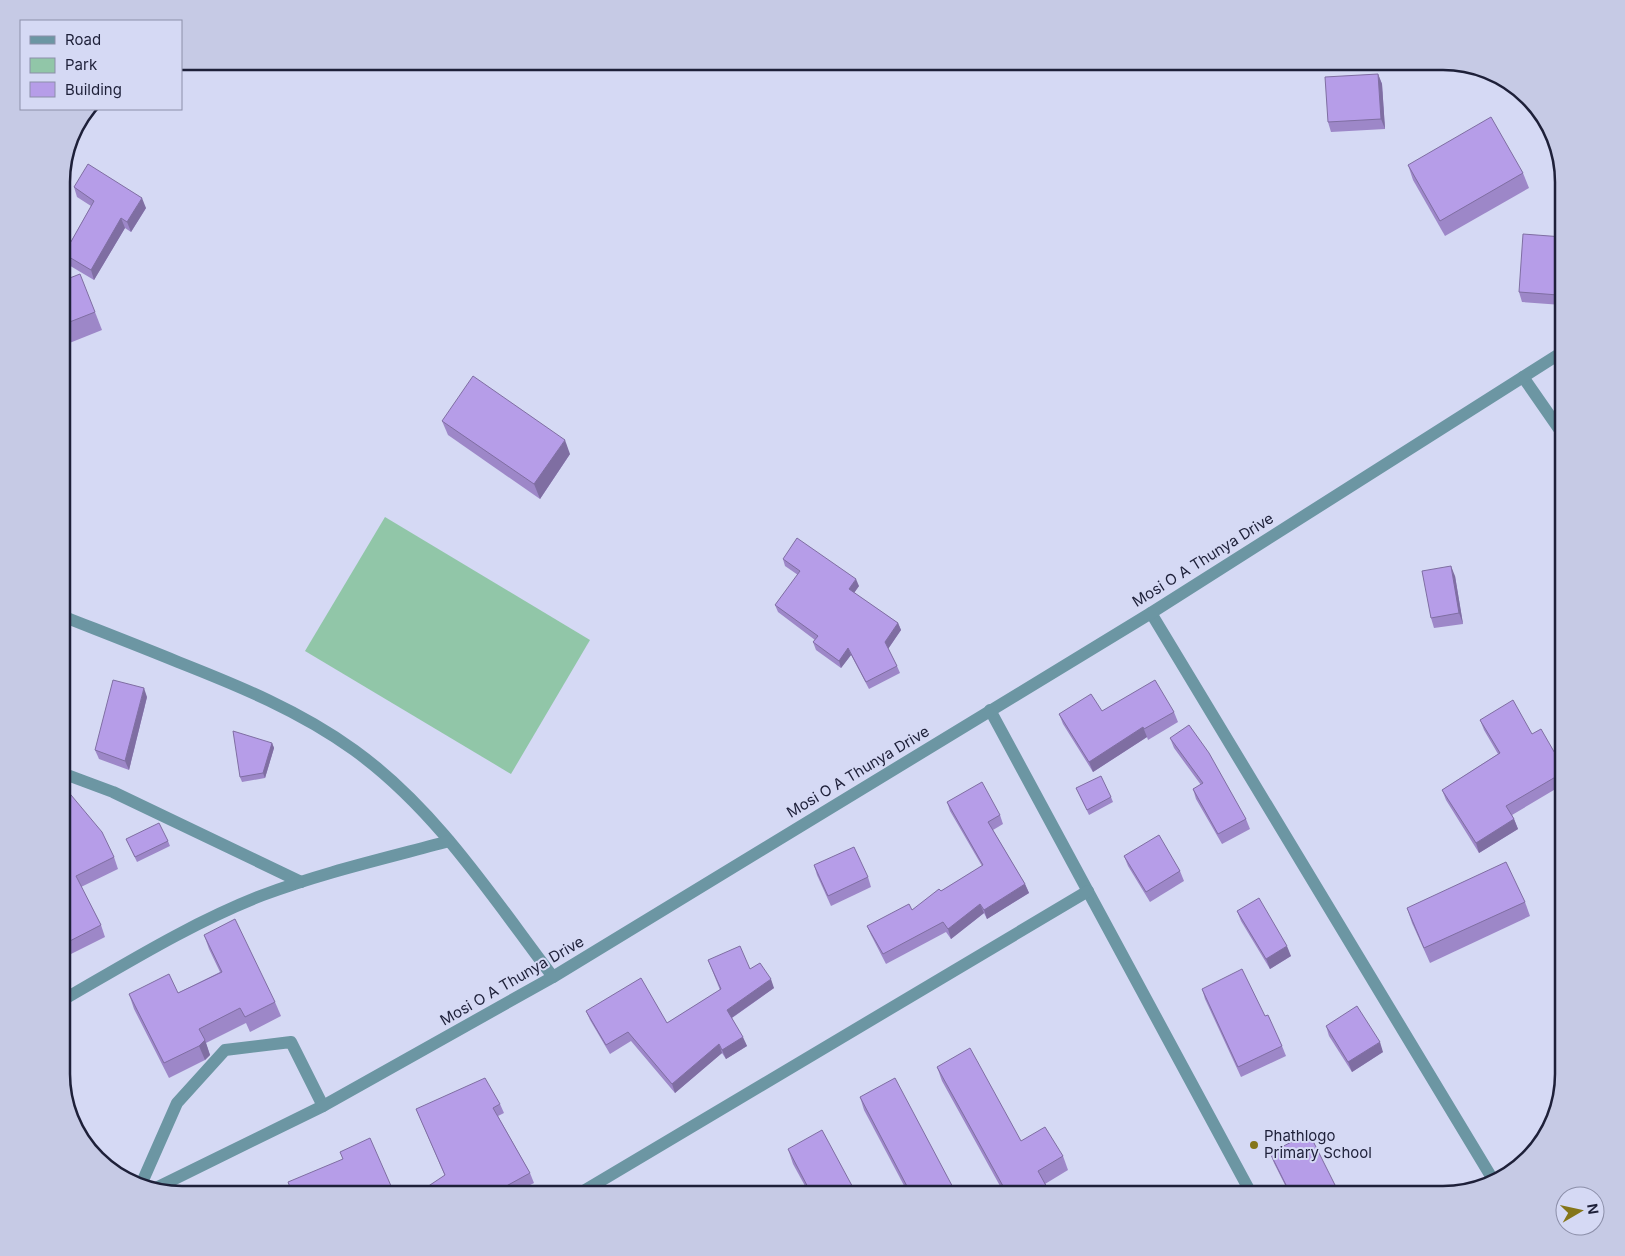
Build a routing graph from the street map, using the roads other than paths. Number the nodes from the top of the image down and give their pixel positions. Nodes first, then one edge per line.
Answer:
1 (1555, 357) edge
2 (1523, 377) junction
3 (1555, 423) edge
4 (1151, 613) junction
5 (70, 619) edge
6 (990, 710) junction
7 (70, 777) edge
8 (449, 841) junction
9 (301, 882) junction
10 (1088, 891) junction
11 (554, 977) junction
12 (70, 996) edge
13 (323, 1106) junction
14 (1490, 1175) edge
15 (143, 1179) edge
16 (163, 1184) edge
17 (592, 1186) edge
18 (1247, 1186) edge

1 - 2 street, Mosi O A Thunya Drive
2 - 3 street
2 - 4 street, Mosi O A Thunya Drive
4 - 6 street, Mosi O A Thunya Drive
4 - 14 street
5 - 8 street
6 - 10 street
6 - 11 street, Mosi O A Thunya Drive
7 - 9 street
8 - 9 street
8 - 11 street
9 - 12 street
10 - 17 street
10 - 18 street
11 - 13 street, Mosi O A Thunya Drive
13 - 15 street
13 - 16 street, Mosi O A Thunya Drive

